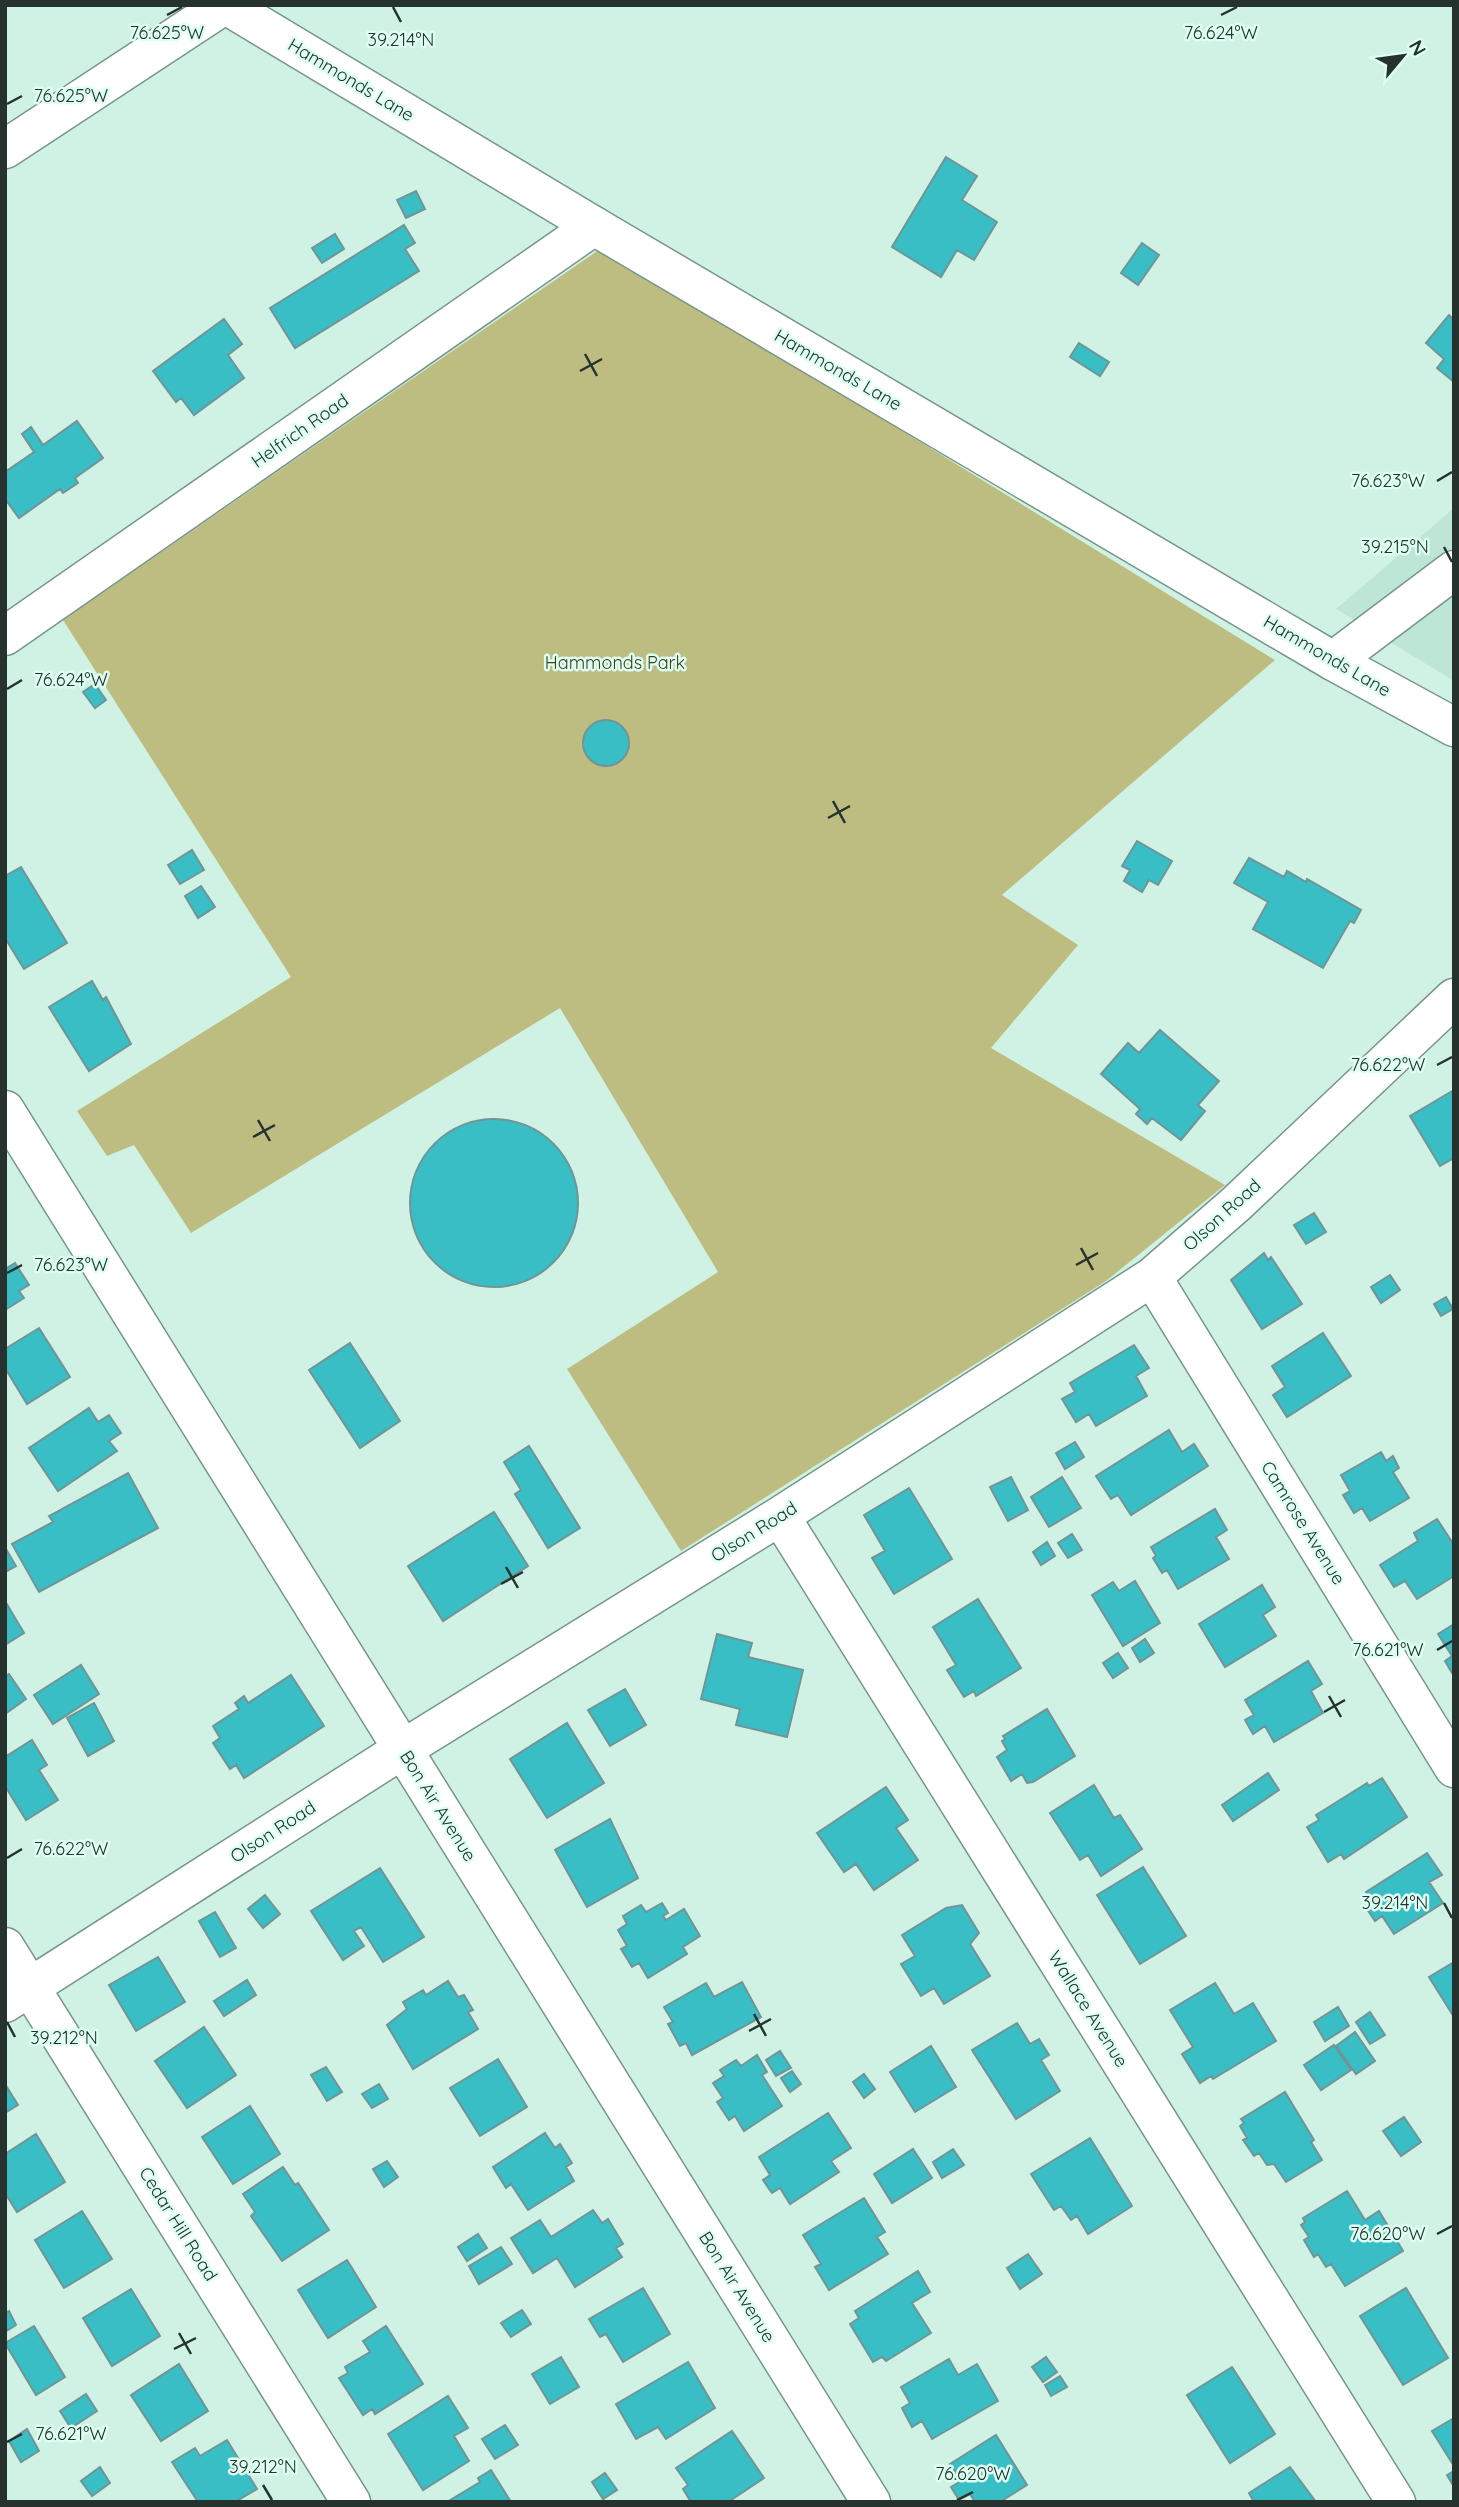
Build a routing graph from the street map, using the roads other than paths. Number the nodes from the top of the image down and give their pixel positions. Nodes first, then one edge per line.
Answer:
1 (225, 5) edge
2 (5, 149) edge
3 (594, 226) junction
4 (1454, 570) edge
5 (5, 636) edge
6 (1333, 661) junction
7 (1454, 727) edge
8 (1454, 998) edge
9 (5, 1110) edge
10 (1152, 1277) junction
11 (780, 1516) junction
12 (403, 1749) junction
13 (1454, 1768) edge
14 (5, 1947) edge
15 (18, 1995) edge
16 (351, 2502) edge
17 (871, 2502) edge
18 (1396, 2502) edge

1 - 2 main road
1 - 3 main road, Hammonds Lane
3 - 5 main road, Helfrich Road
3 - 6 main road, Hammonds Lane
4 - 6 main road
6 - 7 main road, Hammonds Lane
8 - 10 main road, Olson Road
9 - 12 main road, Bon Air Avenue
10 - 11 main road, Olson Road
10 - 13 main road, Camrose Avenue
11 - 12 main road, Olson Road
11 - 18 main road, Wallace Avenue
12 - 15 main road, Olson Road
12 - 17 main road, Bon Air Avenue
14 - 15 main road, Cedar Hill Road
15 - 16 main road, Cedar Hill Road

